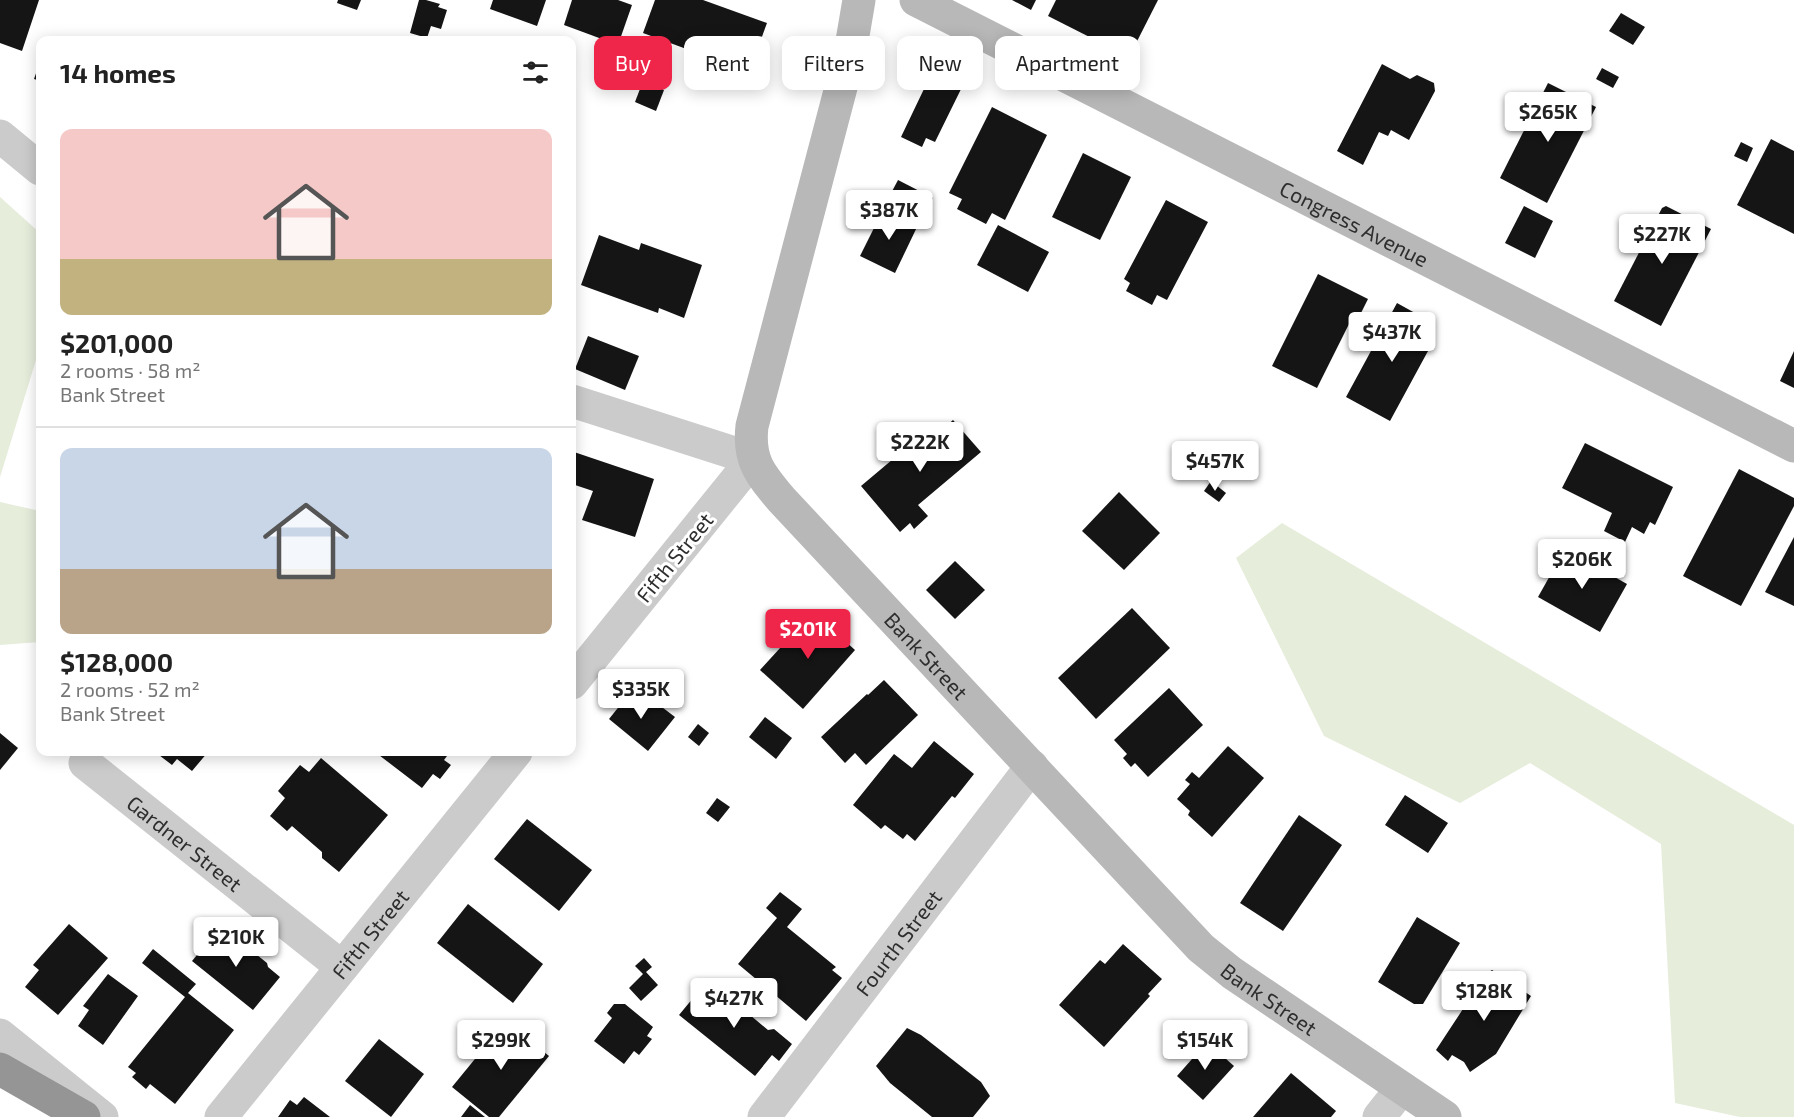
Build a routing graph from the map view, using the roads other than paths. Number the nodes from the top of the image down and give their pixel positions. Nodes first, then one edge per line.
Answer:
1 (859, 0) edge
2 (916, 0) edge
3 (0, 136) edge
4 (36, 166) edge
5 (576, 402) edge
6 (1794, 446) edge
7 (753, 459) junction
8 (576, 678) edge
9 (513, 756) edge
10 (85, 763) dead end
11 (1032, 766) junction
12 (342, 967) junction
13 (0, 1035) edge
14 (0, 1069) edge
15 (1402, 1088) junction
16 (84, 1117) edge
17 (102, 1117) edge
18 (221, 1117) edge
19 (764, 1117) edge
20 (1379, 1117) edge
21 (1446, 1117) edge

1 - 7 street
2 - 6 street, Congress Avenue
3 - 4 street
5 - 7 street
7 - 8 street, Fifth Street
7 - 11 street, Bank Street
9 - 12 street, Fifth Street
10 - 12 street, Gardner Street
11 - 15 street, Bank Street
11 - 19 street, Fourth Street
12 - 18 street, Fifth Street
13 - 17 street
14 - 16 highway
15 - 20 street
15 - 21 street, Bank Street

